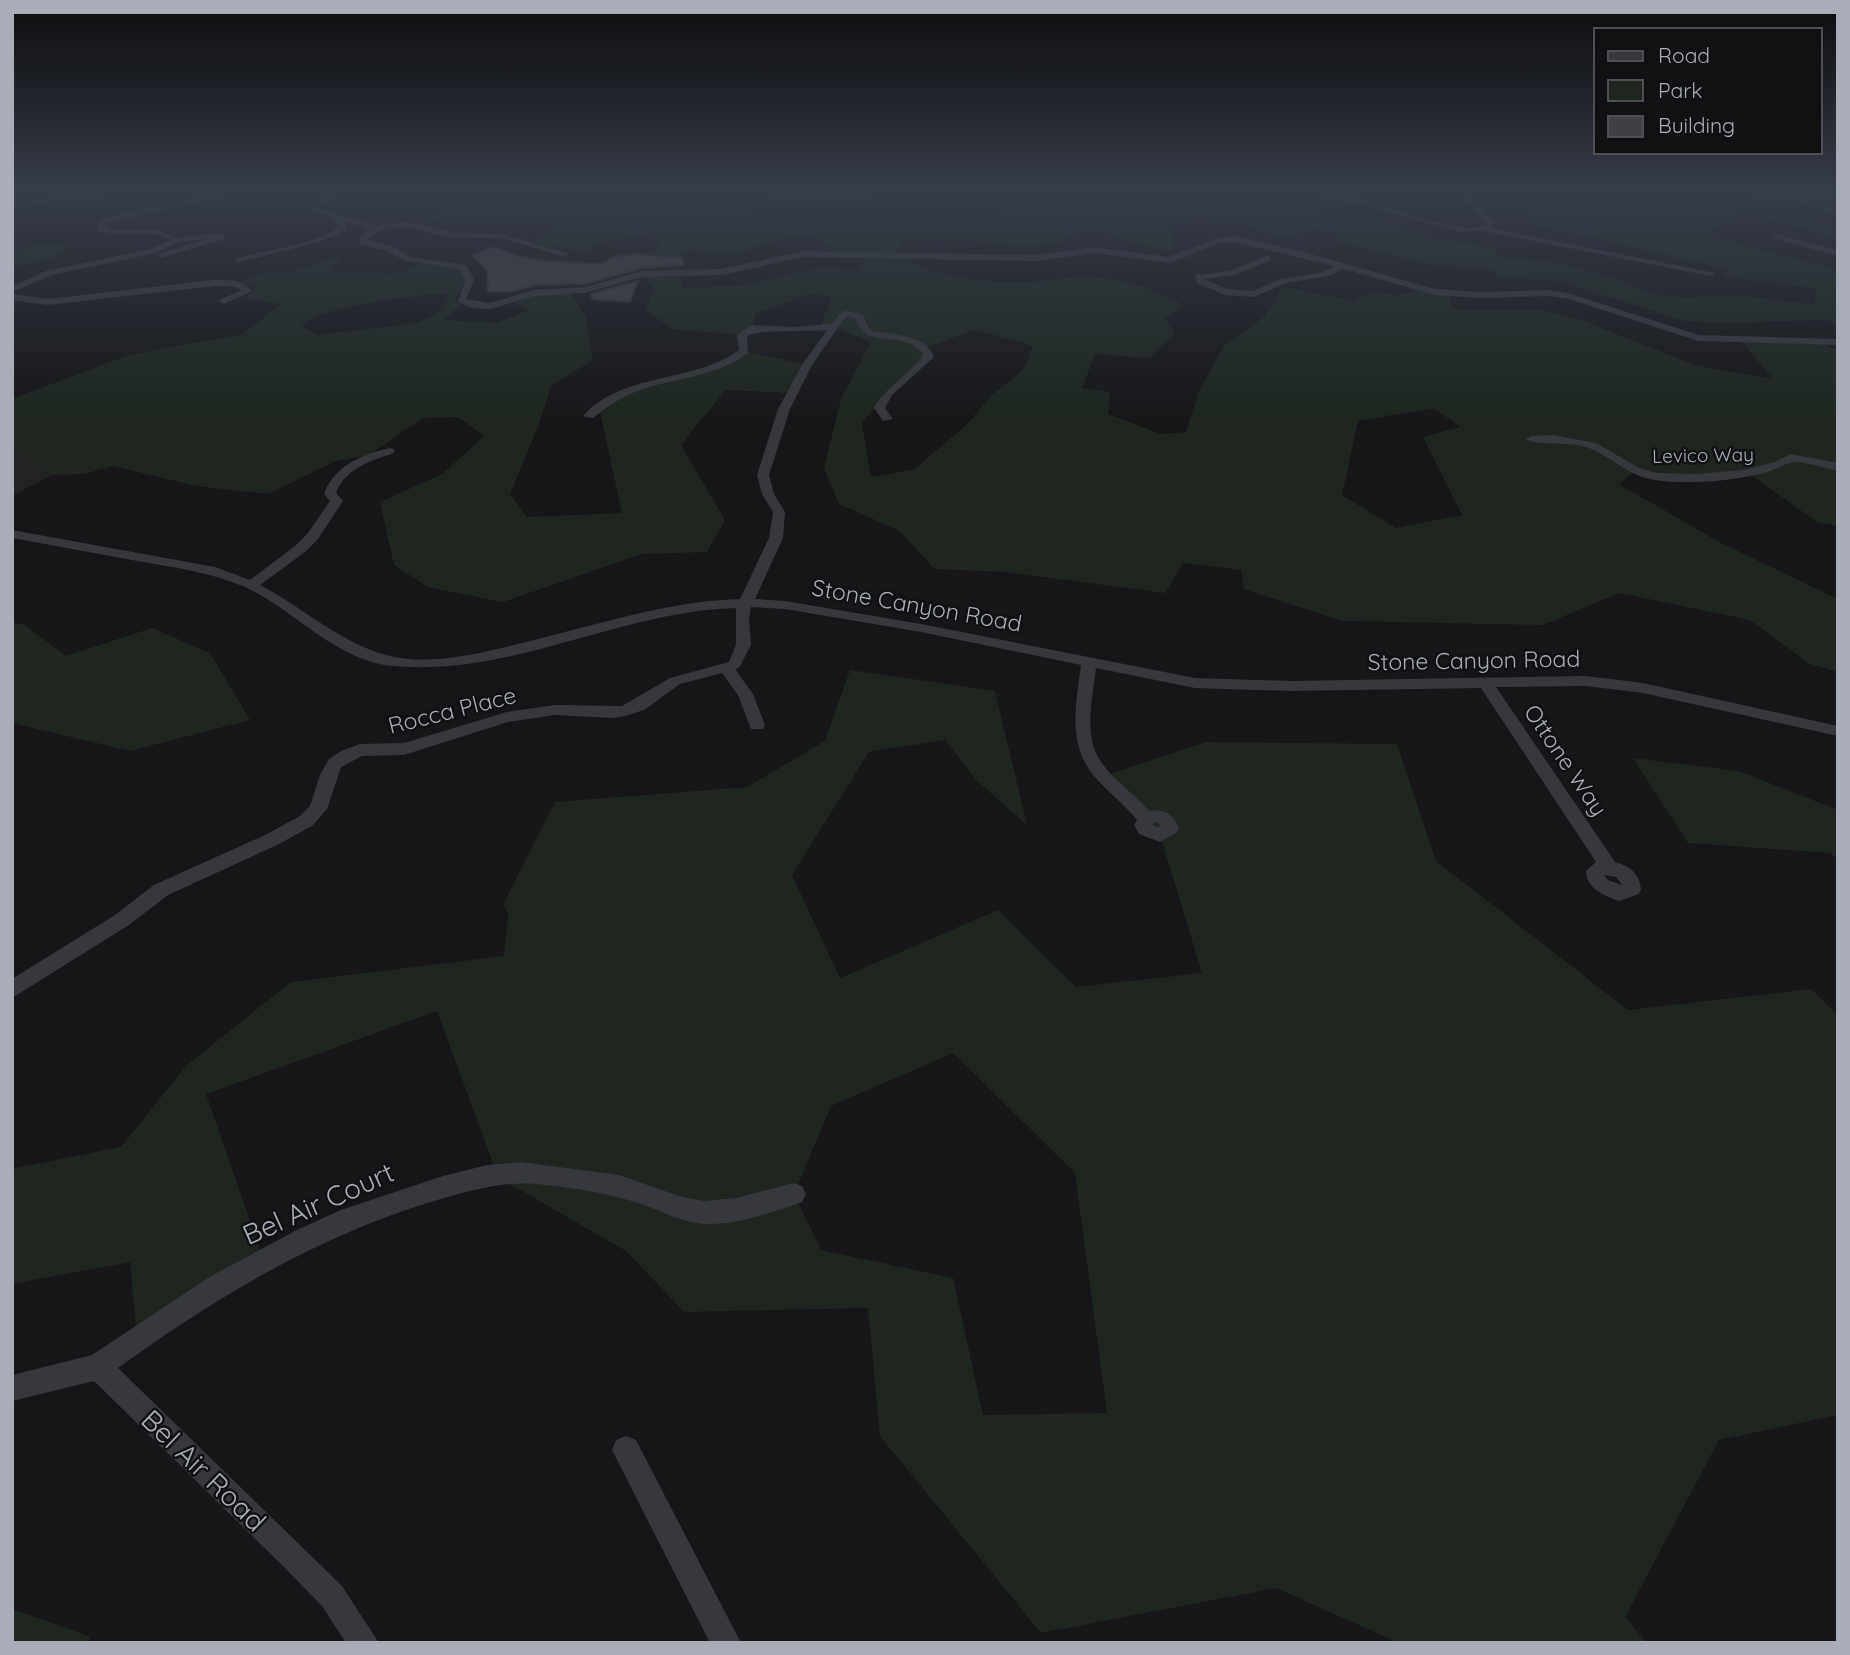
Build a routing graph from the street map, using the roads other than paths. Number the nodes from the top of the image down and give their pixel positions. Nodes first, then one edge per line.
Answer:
1 (76, 267) edge
2 (113, 267) edge
3 (463, 267) edge
4 (743, 267) edge
5 (1246, 267) edge
6 (1340, 267) edge
7 (1347, 267) edge
8 (1681, 267) edge
9 (1711, 273) dead end
10 (68, 277) dead end
11 (12, 289) edge
12 (12, 297) edge
13 (224, 301) dead end
14 (834, 327) junction
15 (1838, 342) edge
16 (589, 416) dead end
17 (886, 417) dead end
18 (1532, 439) dead end
19 (390, 451) dead end
20 (1838, 467) edge
21 (12, 534) edge
22 (251, 585) junction
23 (745, 603) junction
24 (1089, 662) junction
25 (727, 669) junction
26 (1484, 681) junction
27 (757, 725) dead end
28 (1838, 732) edge
29 (1146, 819) dead end
30 (1609, 867) dead end
31 (12, 990) edge
32 (794, 1194) dead end
33 (98, 1367) junction
34 (12, 1388) edge
35 (626, 1450) dead end
36 (364, 1643) edge
37 (726, 1643) edge

1 - 11 street
2 - 10 street
3 - 4 street
5 - 6 street
7 - 15 street
8 - 9 street
12 - 13 street
14 - 16 street
14 - 17 street
14 - 23 street
18 - 20 street, Levico Way
19 - 22 street
21 - 22 street, Stone Canyon Road
22 - 23 street, Stone Canyon Road
23 - 24 street, Stone Canyon Road
23 - 25 street
24 - 26 street, Stone Canyon Road
24 - 29 street
25 - 27 street
25 - 31 street, Rocca Place
26 - 28 street, Stone Canyon Road
26 - 30 street, Ottone Way
32 - 33 street, Bel Air Court
33 - 34 street
33 - 36 street, Bel Air Road
35 - 37 street

